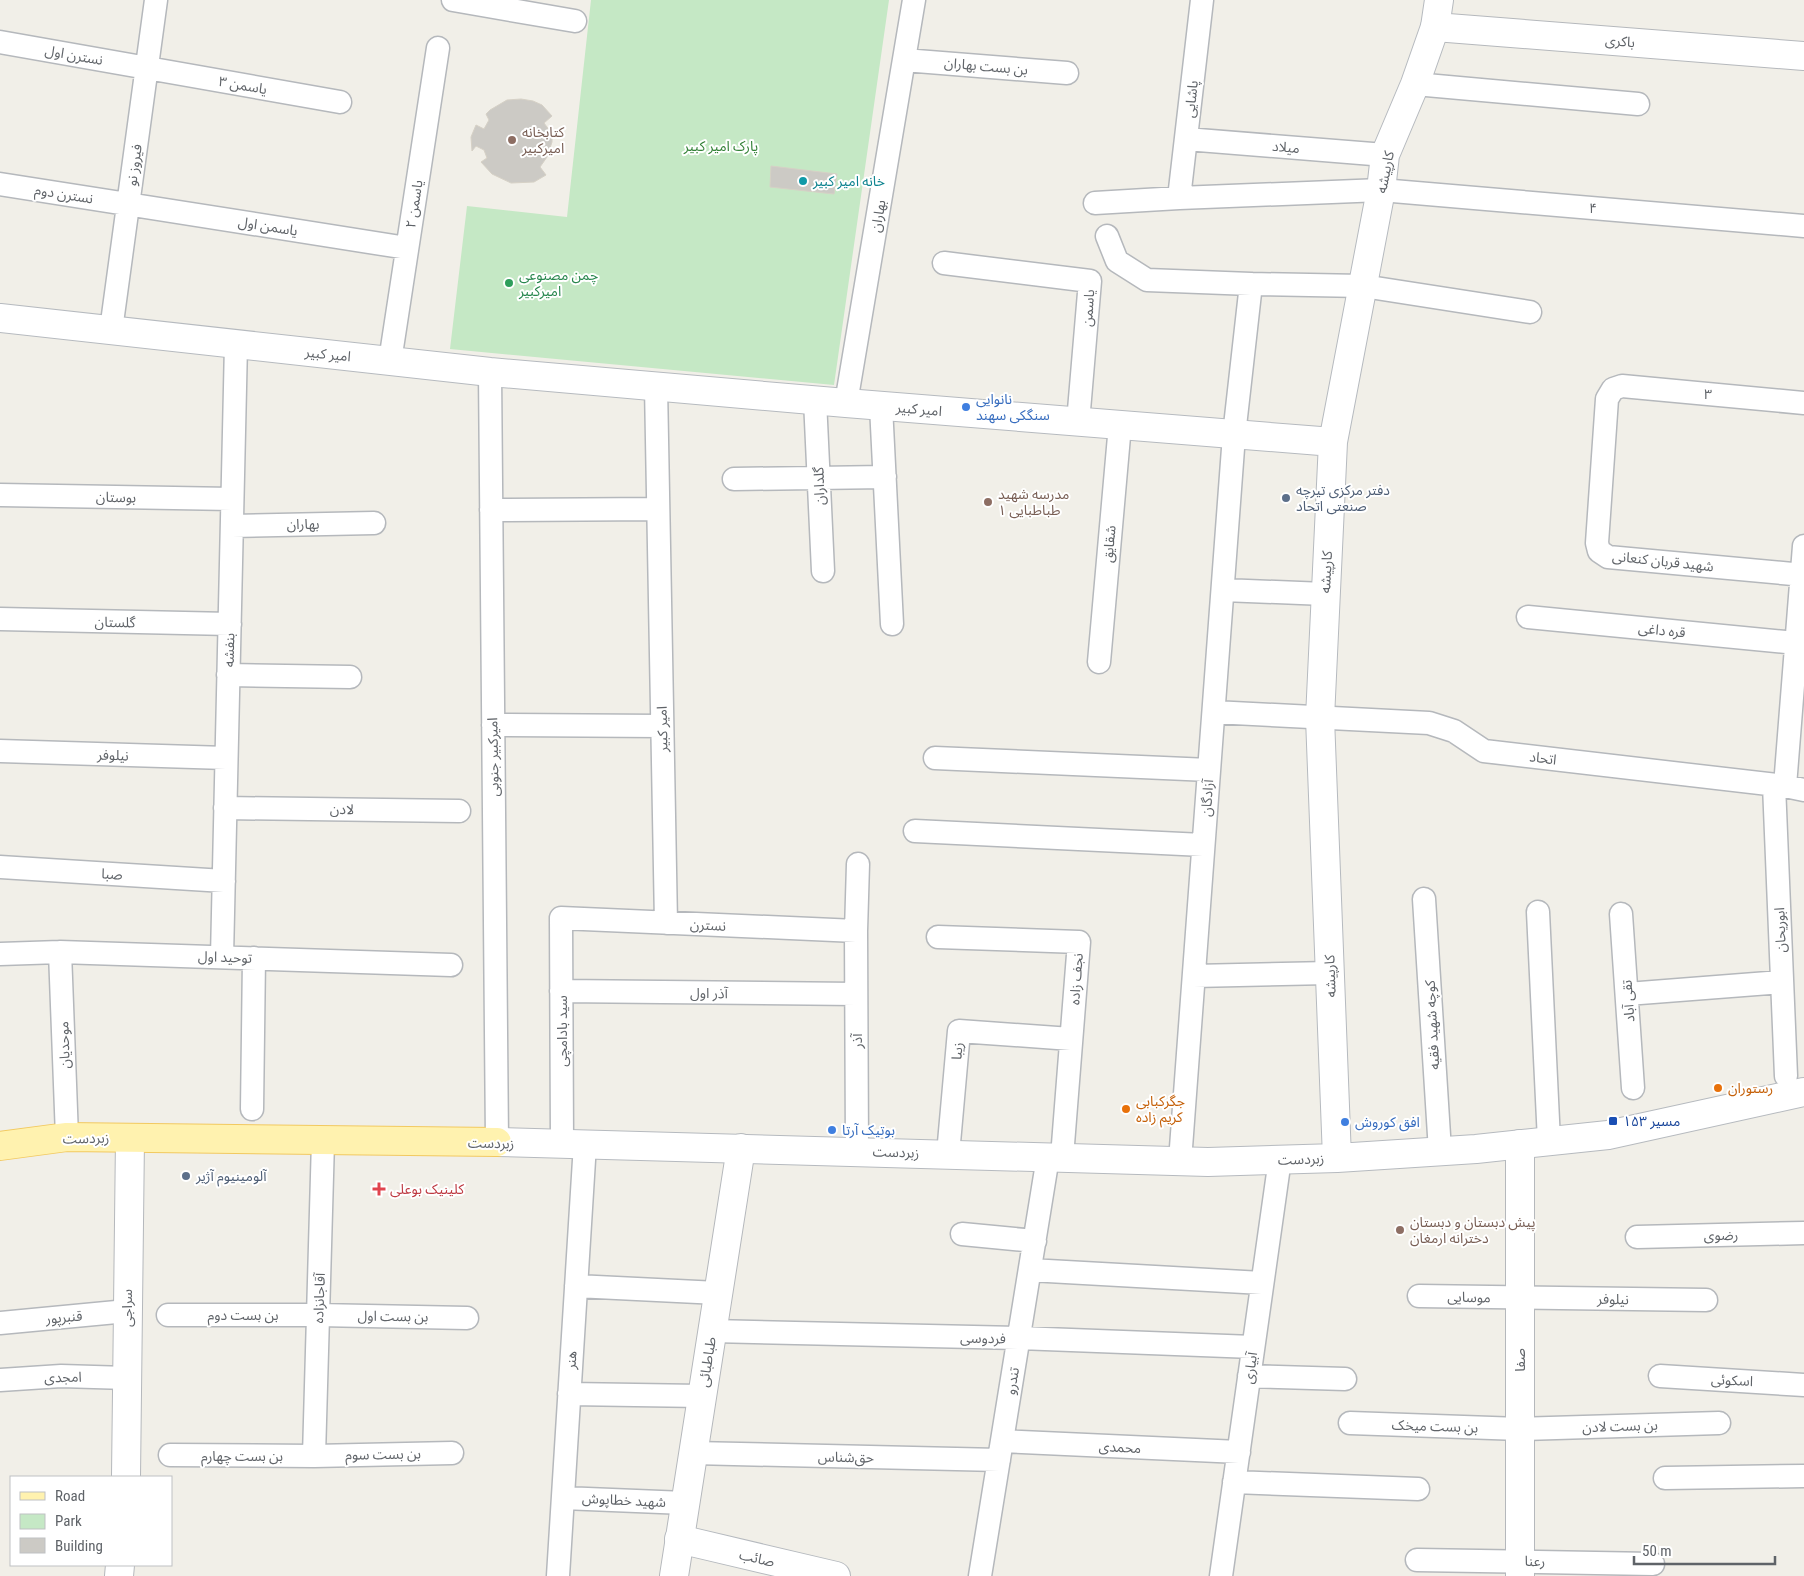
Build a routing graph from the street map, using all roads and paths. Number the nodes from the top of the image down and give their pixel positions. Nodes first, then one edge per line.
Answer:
1 (156, 0) edge
2 (453, 0) edge
3 (914, 0) edge
4 (1202, 0) edge
5 (1439, 0) edge
6 (575, 21) dead end
7 (1435, 27) junction
8 (0, 42) edge
9 (438, 48) dead end
10 (1804, 56) edge
11 (904, 60) junction
12 (147, 68) junction
13 (1067, 73) dead end
14 (1415, 84) junction
15 (340, 102) dead end
16 (1638, 104) dead end
17 (1186, 139) junction
18 (1385, 155) junction
19 (0, 184) edge
20 (1381, 190) junction
21 (1180, 198) junction
22 (1095, 203) dead end
23 (128, 204) junction
24 (1804, 226) edge
25 (1107, 236) dead end
26 (407, 248) junction
27 (944, 263) dead end
28 (1251, 284) junction
29 (1363, 286) junction
30 (1530, 312) dead end
31 (0, 318) edge
32 (112, 330) junction
33 (236, 344) junction
34 (390, 361) junction
35 (490, 372) junction
36 (656, 386) junction
37 (1613, 389) joint
38 (815, 400) junction
39 (846, 403) junction
40 (1804, 403) edge
41 (882, 406) junction
42 (1078, 422) junction
43 (1120, 425) junction
44 (1234, 434) junction
45 (1333, 442) junction
46 (885, 477) junction
47 (819, 478) junction
48 (734, 479) dead end
49 (0, 495) edge
50 (232, 499) junction
51 (658, 509) junction
52 (491, 510) junction
53 (374, 523) dead end
54 (232, 526) junction
55 (1804, 546) edge
56 (823, 572) dead end
57 (1803, 575) edge
58 (1223, 590) junction
59 (1325, 594) junction
60 (1528, 617) dead end
61 (0, 619) edge
62 (230, 624) junction
63 (892, 624) dead end
64 (1796, 644) junction
65 (1099, 662) dead end
66 (228, 675) junction
67 (350, 677) dead end
68 (1214, 712) junction
69 (1320, 718) junction
70 (493, 725) junction
71 (662, 726) junction
72 (0, 751) edge
73 (226, 758) junction
74 (935, 758) dead end
75 (1209, 770) junction
76 (1787, 787) edge
77 (225, 808) junction
78 (459, 811) dead end
79 (915, 831) dead end
80 (1204, 845) junction
81 (858, 864) dead end
82 (0, 867) edge
83 (224, 881) junction
84 (1424, 899) dead end
85 (1538, 912) dead end
86 (1621, 914) dead end
87 (561, 918) joint
88 (666, 922) junction
89 (856, 931) junction
90 (938, 937) dead end
91 (60, 952) junction
92 (0, 954) edge
93 (222, 957) junction
94 (254, 958) junction
95 (451, 965) dead end
96 (1330, 973) junction
97 (1194, 976) junction
98 (1782, 982) junction
99 (561, 991) junction
100 (856, 994) junction
101 (1627, 994) junction
102 (1071, 1039) junction
103 (1633, 1088) dead end
104 (1792, 1088) edge
105 (252, 1109) dead end
106 (67, 1137) junction
107 (130, 1138) junction
108 (323, 1140) junction
109 (1549, 1141) junction
110 (497, 1142) junction
111 (573, 1144) junction
112 (1520, 1144) junction
113 (0, 1146) edge
114 (741, 1148) junction
115 (857, 1151) junction
116 (1440, 1151) junction
117 (948, 1154) junction
118 (1055, 1157) junction
119 (1337, 1158) junction
120 (1280, 1159) junction
121 (1180, 1161) junction
122 (1804, 1233) edge
123 (962, 1234) dead end
124 (1637, 1236) dead end
125 (1035, 1241) junction
126 (1030, 1270) junction
127 (1262, 1283) junction
128 (576, 1286) junction
129 (718, 1293) junction
130 (1419, 1296) dead end
131 (1520, 1298) junction
132 (1706, 1300) dead end
133 (127, 1311) junction
134 (168, 1315) dead end
135 (318, 1315) junction
136 (467, 1318) dead end
137 (0, 1323) edge
138 (712, 1331) junction
139 (1019, 1338) junction
140 (1253, 1347) junction
141 (1249, 1376) junction
142 (1660, 1376) dead end
143 (127, 1378) junction
144 (1345, 1379) dead end
145 (0, 1380) edge
146 (1804, 1385) edge
147 (569, 1394) junction
148 (702, 1396) junction
149 (1350, 1423) dead end
150 (1719, 1423) dead end
151 (1520, 1429) junction
152 (1001, 1451) junction
153 (1238, 1452) junction
154 (452, 1453) dead end
155 (693, 1453) junction
156 (170, 1455) dead end
157 (314, 1456) junction
158 (126, 1476) edge
159 (1804, 1476) edge
160 (1665, 1478) dead end
161 (1234, 1482) junction
162 (1418, 1489) dead end
163 (563, 1498) junction
164 (685, 1503) junction
165 (679, 1540) junction
166 (1417, 1560) dead end
167 (1653, 1564) dead end
168 (1520, 1568) edge
169 (558, 1576) edge
170 (674, 1576) edge
171 (836, 1576) edge
172 (980, 1576) edge
173 (1221, 1576) edge

1 - 12 street, فیروز نو
2 - 6 street
3 - 11 street, بهاران
4 - 17 street, پاشایی
5 - 7 main road, کارپیشه
7 - 10 main road, باکری
7 - 14 main road, کارپیشه
8 - 12 street, نسترن اول
9 - 26 street, یاسمن ۲
11 - 13 street, بن بست بهاران
11 - 39 street, بهاران
12 - 15 street, یاسمن ۳
12 - 23 street, فیروز نو
14 - 16 street
14 - 18 main road, کارپیشه
17 - 18 street, میلاد
17 - 21 street, پاشایی
18 - 20 main road, کارپیشه
19 - 23 street, نسترن دوم
20 - 21 street, ۴
20 - 24 street, ۴
20 - 29 main road, کارپیشه
21 - 22 street, ۴
23 - 26 street, یاسمن اول
23 - 32 street, فیروز نو
25 - 28 street
26 - 34 street, یاسمن ۲
27 - 42 street, یاسمن
28 - 29 street
28 - 44 street, آزادگان
29 - 30 street
29 - 45 main road, کارپیشه
31 - 32 main road, امیر کبیر
32 - 33 main road, امیر کبیر
33 - 34 main road, امیر کبیر
33 - 50 street, بنفشه
34 - 35 main road, امیر کبیر
35 - 36 main road, امیر کبیر
35 - 52 street, امیرکبیر جنوبی
36 - 38 main road, امیر کبیر
36 - 51 street, امیر کبیر
37 - 40 street, ۳
37 - 57 street, شهید قربان کنعانی
38 - 39 main road, امیر کبیر
38 - 47 street, گلداران
39 - 41 main road, امیر کبیر
41 - 42 main road, امیر کبیر
41 - 46 street
42 - 43 main road, امیر کبیر
43 - 44 main road, امیر کبیر
43 - 65 street, شقایق
44 - 45 main road, امیر کبیر
44 - 58 street, آزادگان
45 - 59 main road, کارپیشه
46 - 47 street
46 - 63 street
47 - 48 street
47 - 56 street, گلداران
49 - 50 street, بوستان
50 - 54 street, بنفشه
51 - 52 street
51 - 71 street, امیر کبیر
52 - 70 street, امیرکبیر جنوبی
53 - 54 street, بهاران
54 - 62 street, بنفشه
55 - 57 street, ابوریحان
57 - 64 street, ابوریحان
58 - 59 street
58 - 68 street, آزادگان
59 - 69 main road, کارپیشه
60 - 64 street, قره داغی
61 - 62 street, گلستان
62 - 66 street, بنفشه
64 - 76 street, ابوریحان
66 - 67 street
66 - 73 street, بنفشه
68 - 69 street, اتحاد
68 - 75 street, آزادگان
69 - 76 street, اتحاد
69 - 96 main road, کارپیشه
70 - 71 street
70 - 110 street, امیرکبیر جنوبی
71 - 88 street, امیر کبیر
72 - 73 street, نیلوفر
73 - 77 street, بنفشه
74 - 75 street
75 - 80 street, آزادگان
76 - 98 street, ابوریحان
77 - 78 street, لادن
77 - 83 street, بنفشه
79 - 80 street
80 - 97 street, آزادگان
81 - 89 street, آذر
82 - 83 street, صبا
83 - 93 street, بنفشه
84 - 116 street, کوچه شهید فقیه
85 - 109 street
86 - 101 street, تقی آباد
87 - 88 street, نسترن
87 - 99 street, سید بادامچی
88 - 89 street, نسترن
89 - 100 street, آذر
90 - 102 street, نجف زاده
91 - 92 street, توحید اول
91 - 93 street, توحید اول
91 - 106 street, موحدیان
93 - 94 street, توحید اول
94 - 95 street, توحید اول
94 - 105 street
96 - 97 street
96 - 119 main road, کارپیشه
97 - 121 street, آزادگان
98 - 101 street
98 - 104 street, ابوریحان
99 - 100 street, آذر اول
99 - 111 street, سید بادامچی
100 - 115 street, آذر
101 - 103 street, تقی آباد
102 - 117 street, زیبا
102 - 118 street, نجف زاده
104 - 109 main road, زبردست
106 - 107 main road, زبردست
106 - 113 main road, زبردست
107 - 108 main road, زبردست
107 - 133 main road, سراجی
108 - 110 main road, زبردست
108 - 135 street, آقاجانزاده
109 - 112 main road, زبردست
110 - 111 main road, زبردست
111 - 114 main road, زبردست
111 - 128 street, هنر
112 - 116 main road, زبردست
112 - 131 main road, صفا
114 - 115 main road, زبردست
114 - 129 main road, طباطبائی
115 - 117 main road, زبردست
116 - 119 main road, زبردست
117 - 118 main road, زبردست
118 - 121 main road, زبردست
118 - 125 street, تندرو
119 - 120 main road, زبردست
120 - 121 main road, زبردست
120 - 127 street, آبیاری
122 - 124 street, رضوی
123 - 125 street
125 - 126 street, تندرو
126 - 127 street
126 - 139 street, تندرو
127 - 140 street, آبیاری
128 - 129 street
128 - 147 street, هنر
129 - 138 main road, طباطبائی
130 - 131 street, موسایی
131 - 132 street, نیلوفر
131 - 151 main road, صفا
133 - 137 street, قنبرپور
133 - 143 main road, سراجی
134 - 135 street, بن بست دوم
135 - 136 street, بن بست اول
135 - 157 street, آقاجانزاده
138 - 139 street, فردوسی
138 - 148 main road, طباطبائی
139 - 140 street, فردوسی
139 - 152 street, تندرو
140 - 141 street, آبیاری
141 - 144 street
141 - 153 street, آبیاری
142 - 146 street, اسکوئی
143 - 145 street, امجدی
143 - 158 main road, سراجی
147 - 148 street
147 - 163 street, هنر
148 - 155 main road, طباطبائی
149 - 151 street, بن بست میخک
150 - 151 street, بن بست لادن
151 - 168 main road, صفا
152 - 153 street, محمدی
152 - 155 street, حق‌شناس
152 - 172 street, تندرو
153 - 161 street, آبیاری
154 - 157 street, بن بست سوم
155 - 164 main road, طباطبائی
156 - 157 street, بن بست چهارم
159 - 160 street
161 - 162 street
161 - 173 street, آبیاری
163 - 164 street, شهید خطاپوش
163 - 169 street, هنر
164 - 165 main road, طباطبائی
165 - 170 main road, طباطبائی
165 - 171 main road, صائب
166 - 168 street, رعنا
167 - 168 street, رعنا

